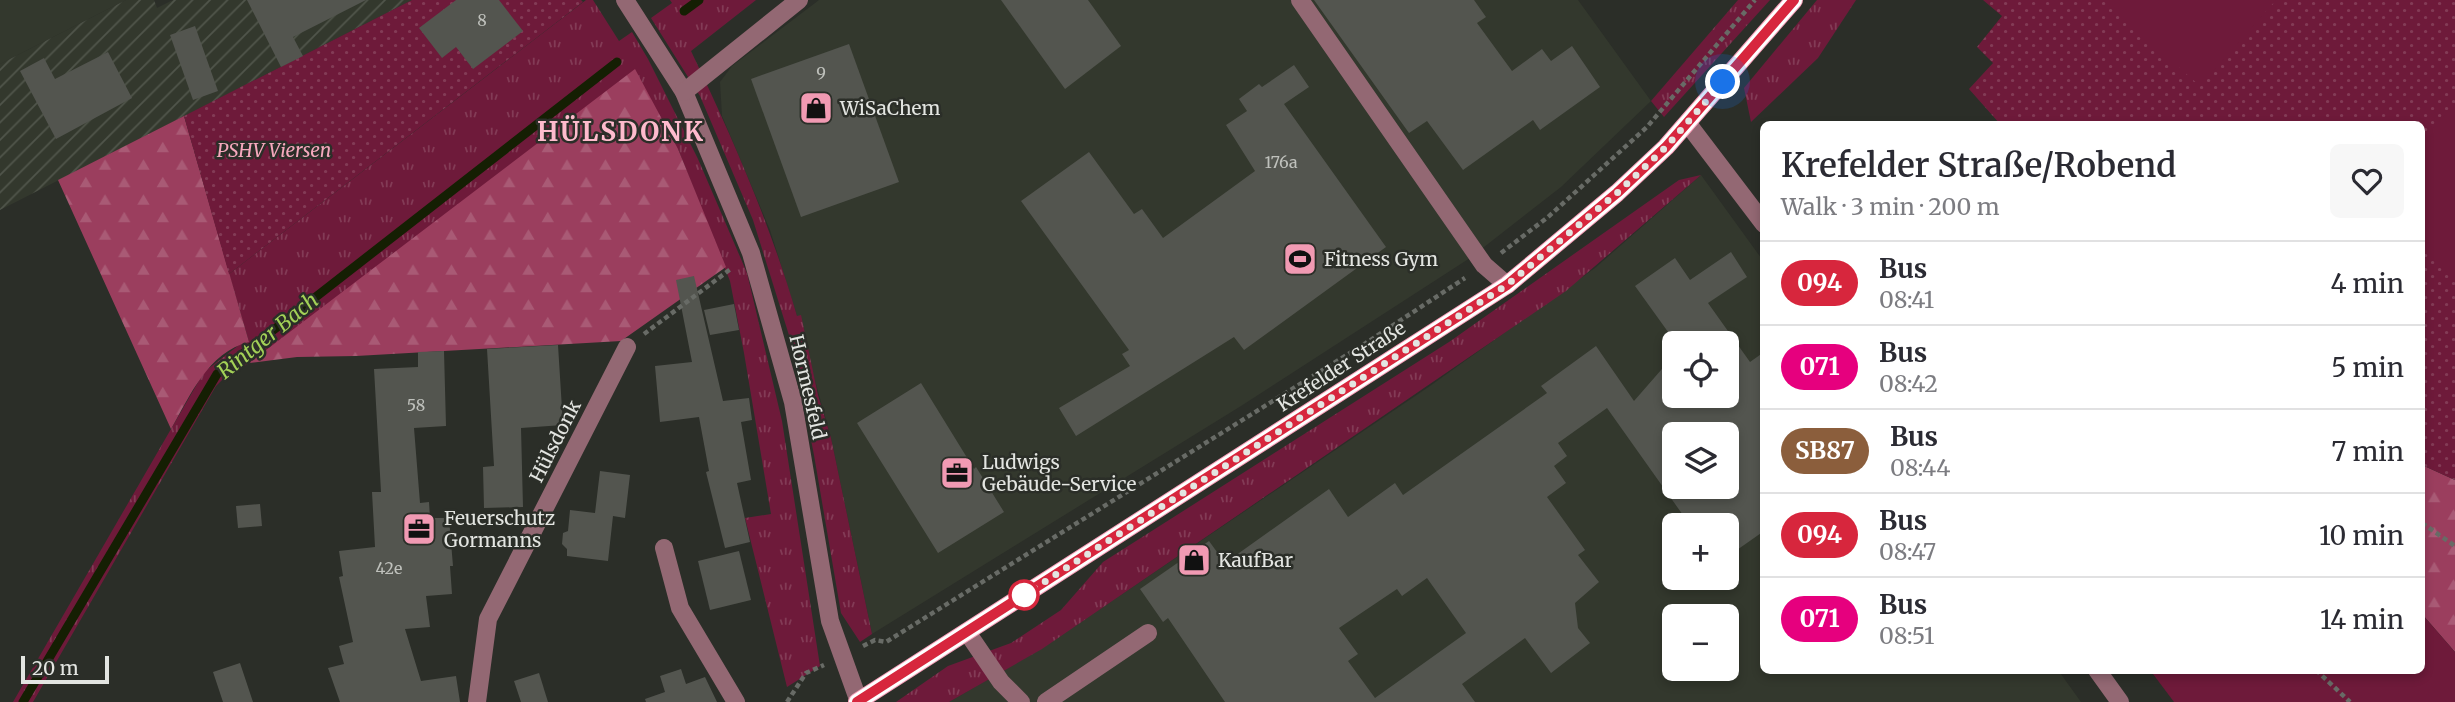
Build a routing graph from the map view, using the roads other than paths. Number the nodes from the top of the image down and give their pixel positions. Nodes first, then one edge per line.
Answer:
1 (625, 0) edge
2 (799, 0) edge
3 (1300, 0) edge
4 (1794, 0) edge
5 (680, 84) junction
6 (1688, 124) junction
7 (1760, 219) edge
8 (1507, 285) junction
9 (626, 347) road end
10 (664, 548) dead end
11 (967, 632) junction
12 (1148, 634) dead end
13 (2100, 674) edge
14 (858, 701) edge
15 (477, 702) edge
16 (736, 702) edge
17 (1021, 702) edge
18 (1046, 702) edge
19 (2120, 702) edge

1 - 5 street, Hormesfeld
2 - 5 street
3 - 8 street
4 - 6 main road, Krefelder Straße
5 - 14 street, Hormesfeld
6 - 7 street
6 - 8 main road, Krefelder Straße
8 - 11 main road, Krefelder Straße
9 - 15 street, Hülsdonk
10 - 16 street
11 - 14 main road, Krefelder Straße
11 - 17 street
12 - 18 street
13 - 19 street

